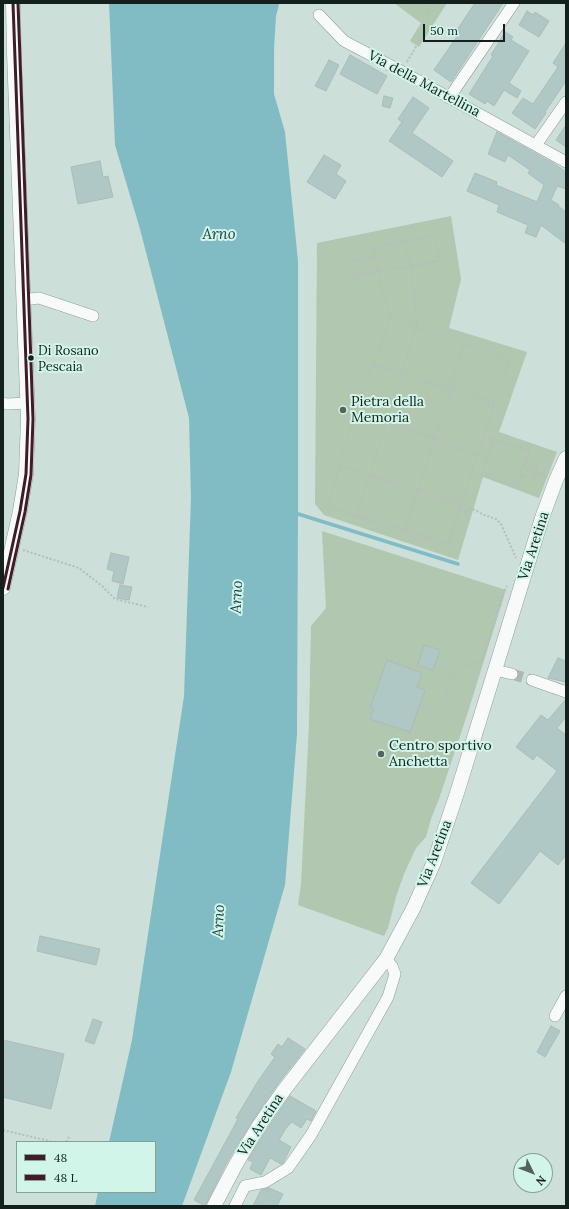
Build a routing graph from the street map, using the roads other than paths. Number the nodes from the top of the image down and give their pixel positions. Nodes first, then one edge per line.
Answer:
1 (13, 3) edge
2 (514, 3) edge
3 (319, 15) dead end
4 (449, 98) junction
5 (566, 102) edge
6 (536, 145) junction
7 (566, 162) edge
8 (23, 300) junction
9 (93, 316) dead end
10 (3, 402) edge
11 (28, 403) junction
12 (566, 458) edge
13 (3, 588) edge
14 (495, 670) junction
15 (512, 674) tunnel mouth
16 (532, 680) tunnel mouth
17 (566, 692) edge
18 (386, 959) junction
19 (566, 996) edge
20 (555, 1016) dead end
21 (214, 1206) edge
22 (235, 1206) edge

1 - 8 main road
2 - 4 street
3 - 4 street, Via della Martellina
4 - 6 street, Via della Martellina
5 - 6 street
6 - 7 street, Via della Martellina
8 - 9 street
8 - 11 main road
10 - 11 street
11 - 13 main road
12 - 14 main road, Via Aretina
14 - 15 street
14 - 18 main road, Via Aretina
16 - 17 street
18 - 21 main road, Via Aretina
18 - 22 street
19 - 20 street

